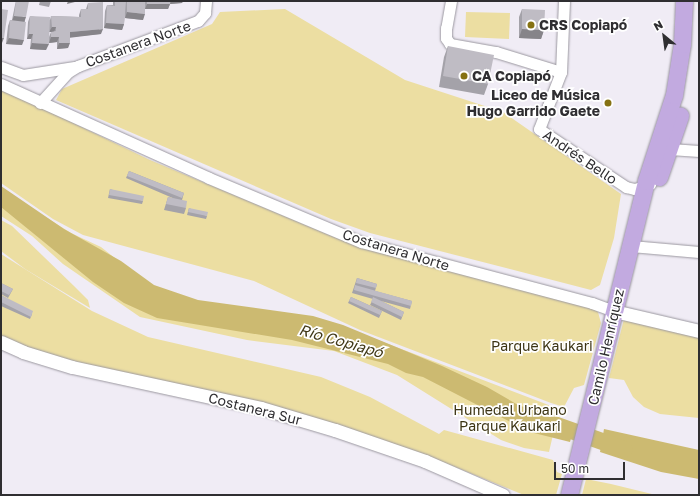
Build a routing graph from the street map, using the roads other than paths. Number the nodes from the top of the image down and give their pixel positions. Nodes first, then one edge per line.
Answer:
1 (206, 1) edge
2 (451, 1) edge
3 (564, 1) edge
4 (684, 1) edge
5 (694, 1) edge
6 (78, 66) junction
7 (1, 67) edge
8 (561, 72) junction
9 (42, 73) junction
10 (1, 84) edge
11 (56, 85) junction
12 (40, 103) junction
13 (665, 144) junction
14 (699, 151) edge
15 (651, 184) junction
16 (631, 246) junction
17 (699, 252) edge
18 (614, 311) junction
19 (699, 331) edge
20 (1, 342) edge
21 (571, 487) edge
22 (502, 495) edge

1 - 6 street, Costanera Norte
2 - 8 street
3 - 8 street, Andrés Bello
4 - 13 main road, Camilo Henríquez
5 - 13 main road, Camilo Henríquez
6 - 9 street, Costanera Norte
6 - 11 street, Costanera Norte
7 - 9 street, Costanera Norte
8 - 15 street, Andrés Bello
9 - 11 street
10 - 12 street, Costanera Norte
11 - 12 street, Costanera Norte
12 - 18 street, Costanera Norte
13 - 14 street
13 - 15 main road, Camilo Henríquez
15 - 16 main road, Camilo Henríquez
16 - 17 street
16 - 18 main road, Camilo Henríquez
18 - 19 street, Costanera Norte
18 - 21 main road, Camilo Henríquez
20 - 22 street, Costanera Sur

